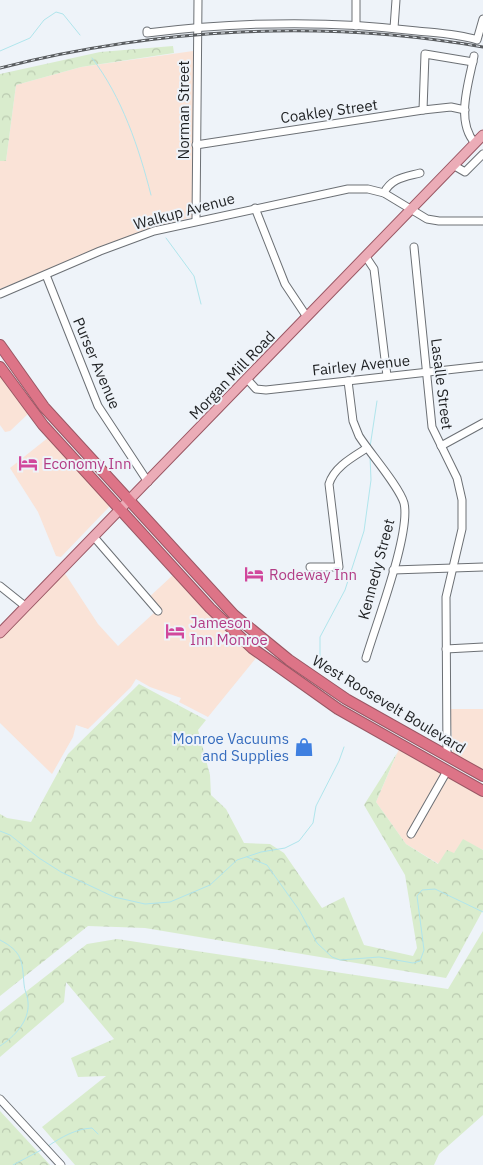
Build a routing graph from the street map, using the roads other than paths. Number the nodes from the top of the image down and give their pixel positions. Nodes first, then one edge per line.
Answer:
1 (198, 0) edge
2 (356, 0) edge
3 (396, 0) edge
4 (483, 20) edge
5 (356, 26) junction
6 (197, 27) junction
7 (394, 28) junction
8 (147, 32) dead end
9 (423, 110) junction
10 (465, 110) junction
11 (483, 135) edge
12 (475, 143) junction
13 (196, 145) junction
14 (483, 154) edge
15 (453, 166) junction
16 (420, 173) dead end
17 (384, 193) junction
18 (255, 208) junction
19 (412, 208) junction
20 (196, 220) junction
21 (483, 221) edge
22 (414, 247) dead end
23 (366, 257) junction
24 (46, 275) junction
25 (0, 294) edge
26 (307, 317) junction
27 (0, 345) edge
28 (483, 366) edge
29 (0, 367) edge
30 (426, 372) junction
31 (387, 376) junction
32 (247, 379) junction
33 (348, 381) junction
34 (483, 423) edge
35 (440, 446) junction
36 (367, 448) junction
37 (148, 482) junction
38 (129, 501) junction
39 (120, 511) junction
40 (94, 537) junction
41 (310, 567) dead end
42 (483, 567) edge
43 (453, 569) junction
44 (393, 570) junction
45 (0, 586) edge
46 (25, 606) junction
47 (158, 611) dead end
48 (0, 633) edge
49 (483, 647) edge
50 (446, 649) junction
51 (366, 658) dead end
52 (332, 704) junction
53 (365, 724) junction
54 (414, 737) junction
55 (447, 756) junction
56 (447, 771) junction
57 (483, 776) edge
58 (483, 791) edge
59 (411, 834) dead end
60 (0, 1099) edge
61 (61, 1165) edge

1 - 6 street, Norman Street
2 - 5 street
3 - 7 street
4 - 7 street
5 - 6 street
5 - 7 street
6 - 8 street
6 - 13 street, Norman Street
9 - 10 street, Coakley Street
9 - 10 street
9 - 13 street, Coakley Street
10 - 12 street
11 - 12 main road, Morgan Mill Road
12 - 15 main road, Morgan Mill Road
13 - 20 street, Norman Street
14 - 15 street
15 - 19 main road, Morgan Mill Road
16 - 17 street
17 - 18 street, Walkup Avenue
17 - 19 street, Walkup Avenue
18 - 20 street, Walkup Avenue
18 - 26 street
19 - 21 street, Walkup Avenue
19 - 23 main road, Morgan Mill Road
20 - 24 street, Walkup Avenue
22 - 30 street, Lasalle Street
23 - 26 main road, Morgan Mill Road
23 - 31 street
24 - 25 street, Walkup Avenue
24 - 37 street, Purser Avenue
26 - 32 main road, Morgan Mill Road
27 - 38 highway, West Roosevelt Boulevard
28 - 30 street, Fairley Avenue
29 - 39 highway, West Roosevelt Boulevard
30 - 31 street, Fairley Avenue
30 - 35 street, Lasalle Street
31 - 33 street, Fairley Avenue
32 - 33 street, Fairley Avenue
32 - 37 main road, Morgan Mill Road
33 - 36 street, Kennedy Street
34 - 35 street
35 - 43 street, Lasalle Street
36 - 41 street
36 - 44 street, Kennedy Street
37 - 38 main road, Morgan Mill Road
38 - 39 main road, Morgan Mill Road
38 - 54 highway, West Roosevelt Boulevard
39 - 40 main road, Morgan Mill Road
39 - 52 highway, West Roosevelt Boulevard
40 - 46 main road, Morgan Mill Road
40 - 47 street
42 - 43 street
43 - 44 street
43 - 50 street, Lasalle Street
44 - 51 street, Kennedy Street
45 - 46 street
46 - 48 main road, Morgan Mill Road
49 - 50 street
50 - 55 street, Lasalle Street
52 - 53 highway, West Roosevelt Boulevard
52 - 54 highway
53 - 55 highway
53 - 56 highway, West Roosevelt Boulevard
54 - 55 highway, West Roosevelt Boulevard
55 - 57 highway, West Roosevelt Boulevard
56 - 58 highway, West Roosevelt Boulevard
56 - 59 street
60 - 61 street

